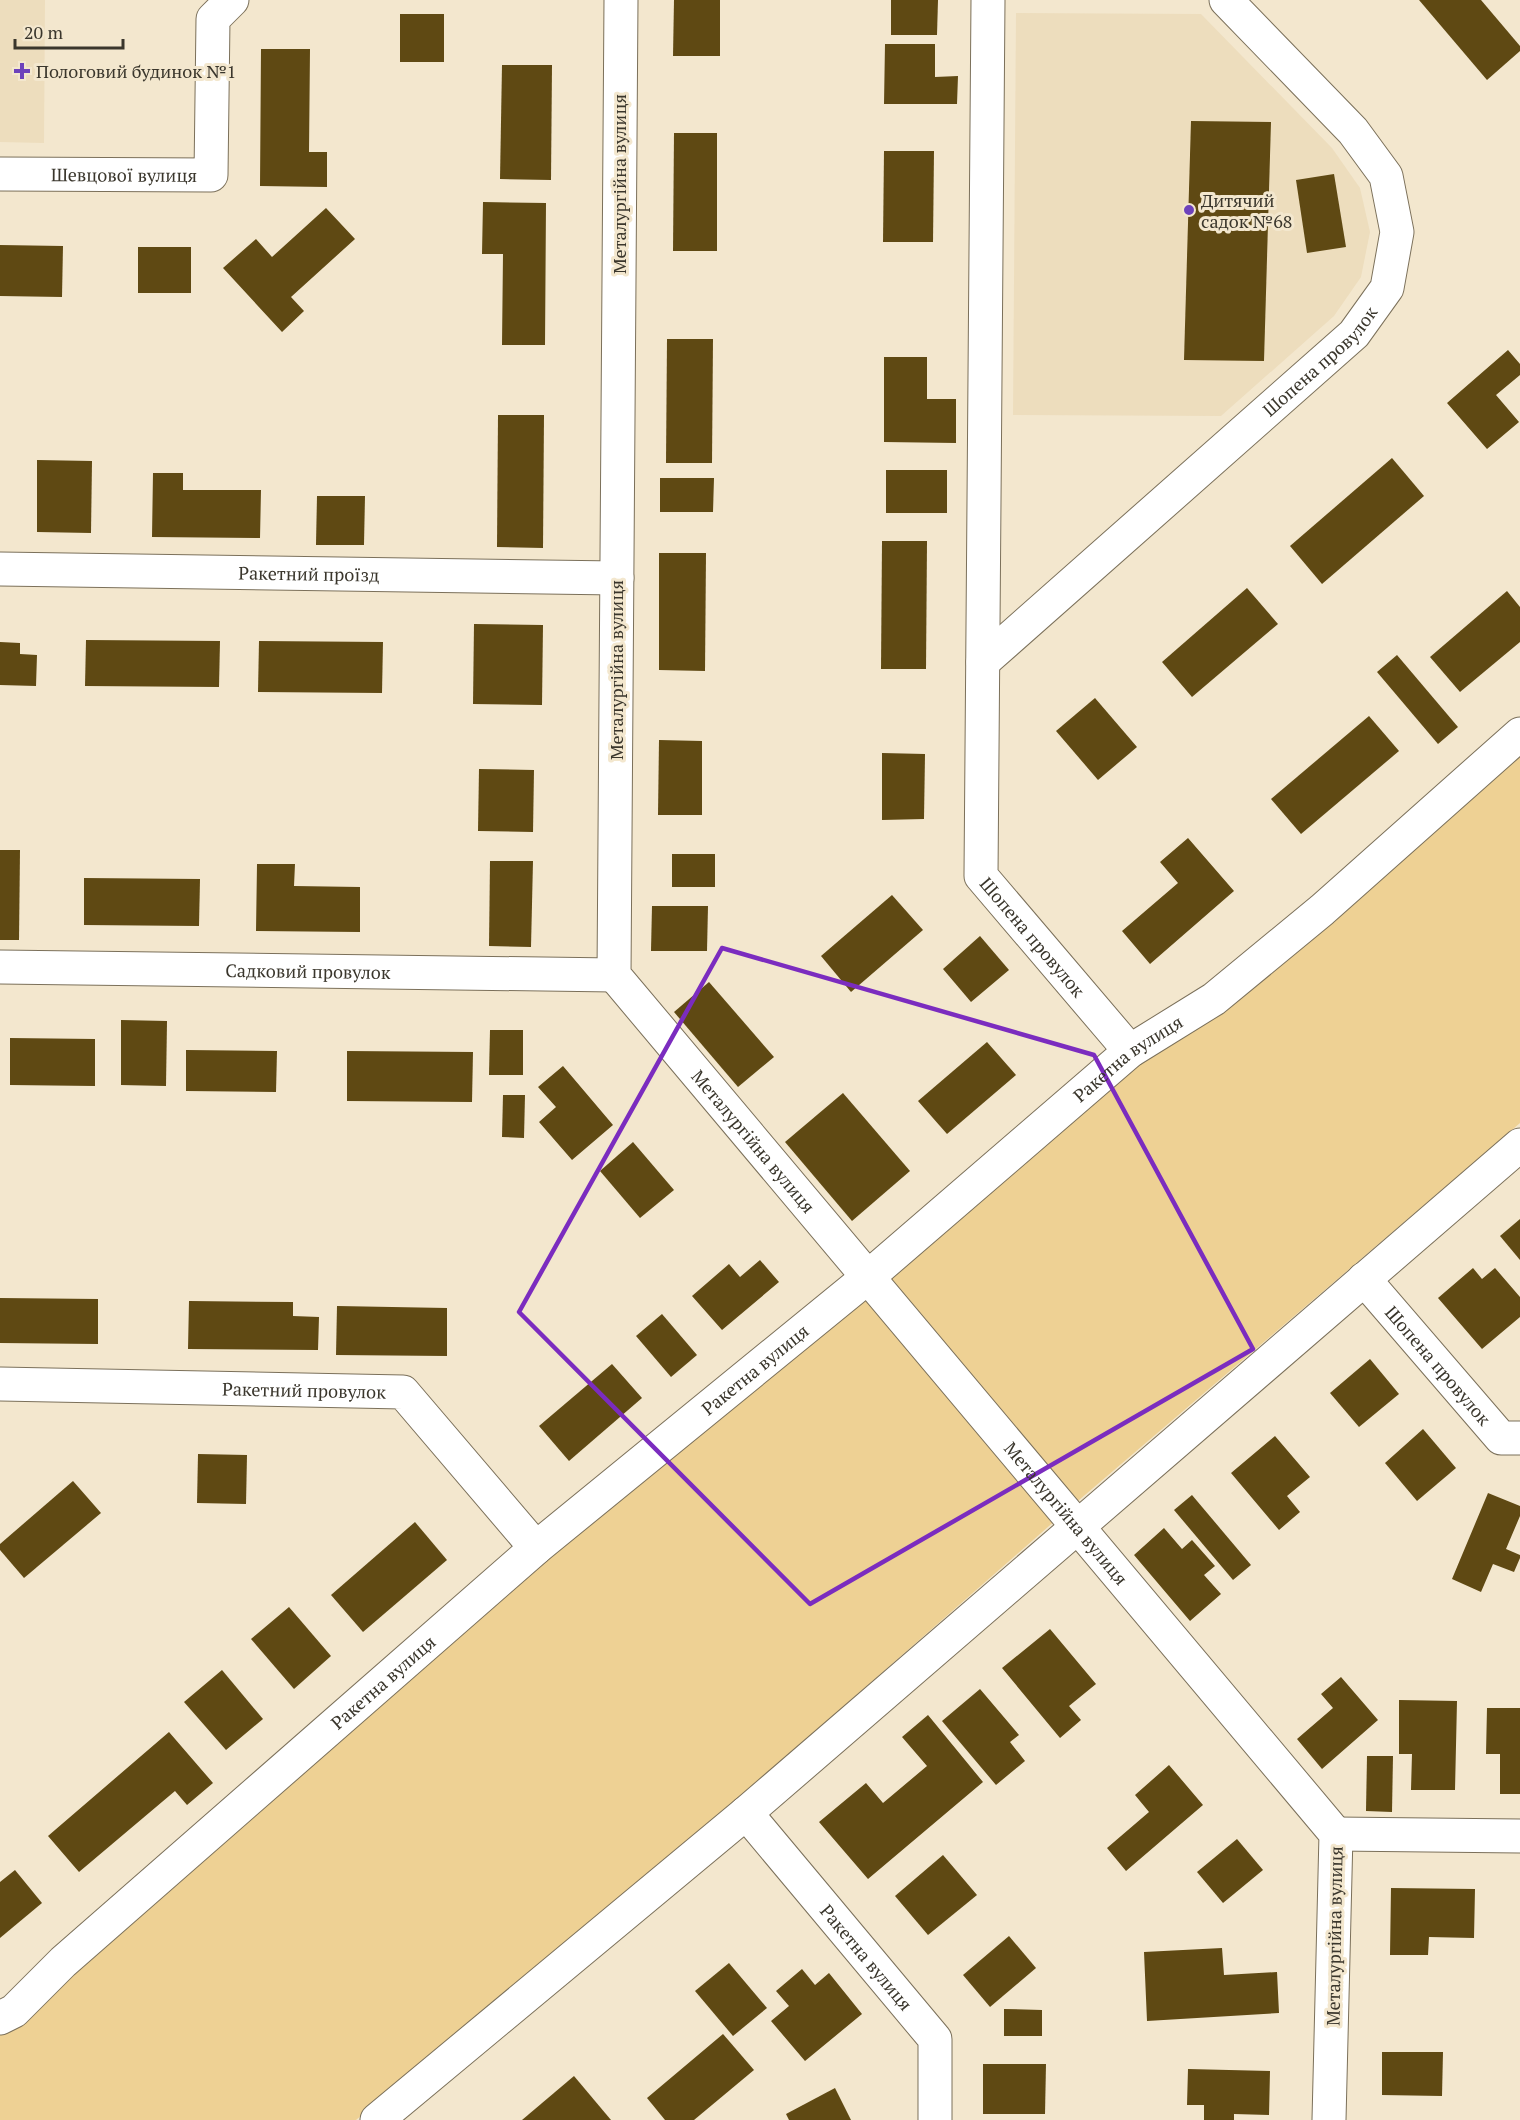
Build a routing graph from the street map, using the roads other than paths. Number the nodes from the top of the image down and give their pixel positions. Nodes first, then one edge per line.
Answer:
1 (232, 0) edge
2 (621, 0) edge
3 (988, 0) edge
4 (1226, 0) edge
5 (0, 174) edge
6 (0, 568) edge
7 (616, 578) junction
8 (983, 662) junction
9 (1520, 734) edge
10 (0, 967) edge
11 (614, 975) junction
12 (1130, 1051) junction
13 (1520, 1145) edge
14 (868, 1277) junction
15 (1364, 1279) junction
16 (0, 1384) edge
17 (1520, 1438) edge
18 (1077, 1525) junction
19 (536, 1548) junction
20 (746, 1813) junction
21 (1336, 1834) junction
22 (1520, 1836) edge
23 (0, 2018) edge
24 (397, 2114) edge
25 (935, 2120) edge
26 (1329, 2120) edge

1 - 5 street, Шевцової вулиця
2 - 7 street, Металургійна вулиця
3 - 8 street, Шопена провулок
4 - 8 street, Шопена провулок
6 - 7 street, Ракетний проїзд
7 - 11 street, Металургійна вулиця
8 - 12 street, Шопена провулок
9 - 12 street, Ракетна вулиця
10 - 11 street, Садковий провулок
11 - 14 street, Металургійна вулиця
12 - 14 street, Ракетна вулиця
13 - 15 street
14 - 18 street, Металургійна вулиця
14 - 19 street, Ракетна вулиця
15 - 17 street, Шопена провулок
15 - 18 street
16 - 19 street, Ракетний провулок
18 - 20 street
18 - 21 street, Металургійна вулиця
19 - 23 street, Ракетна вулиця
20 - 24 street
20 - 25 street, Ракетна вулиця
21 - 22 street
21 - 26 street, Металургійна вулиця

